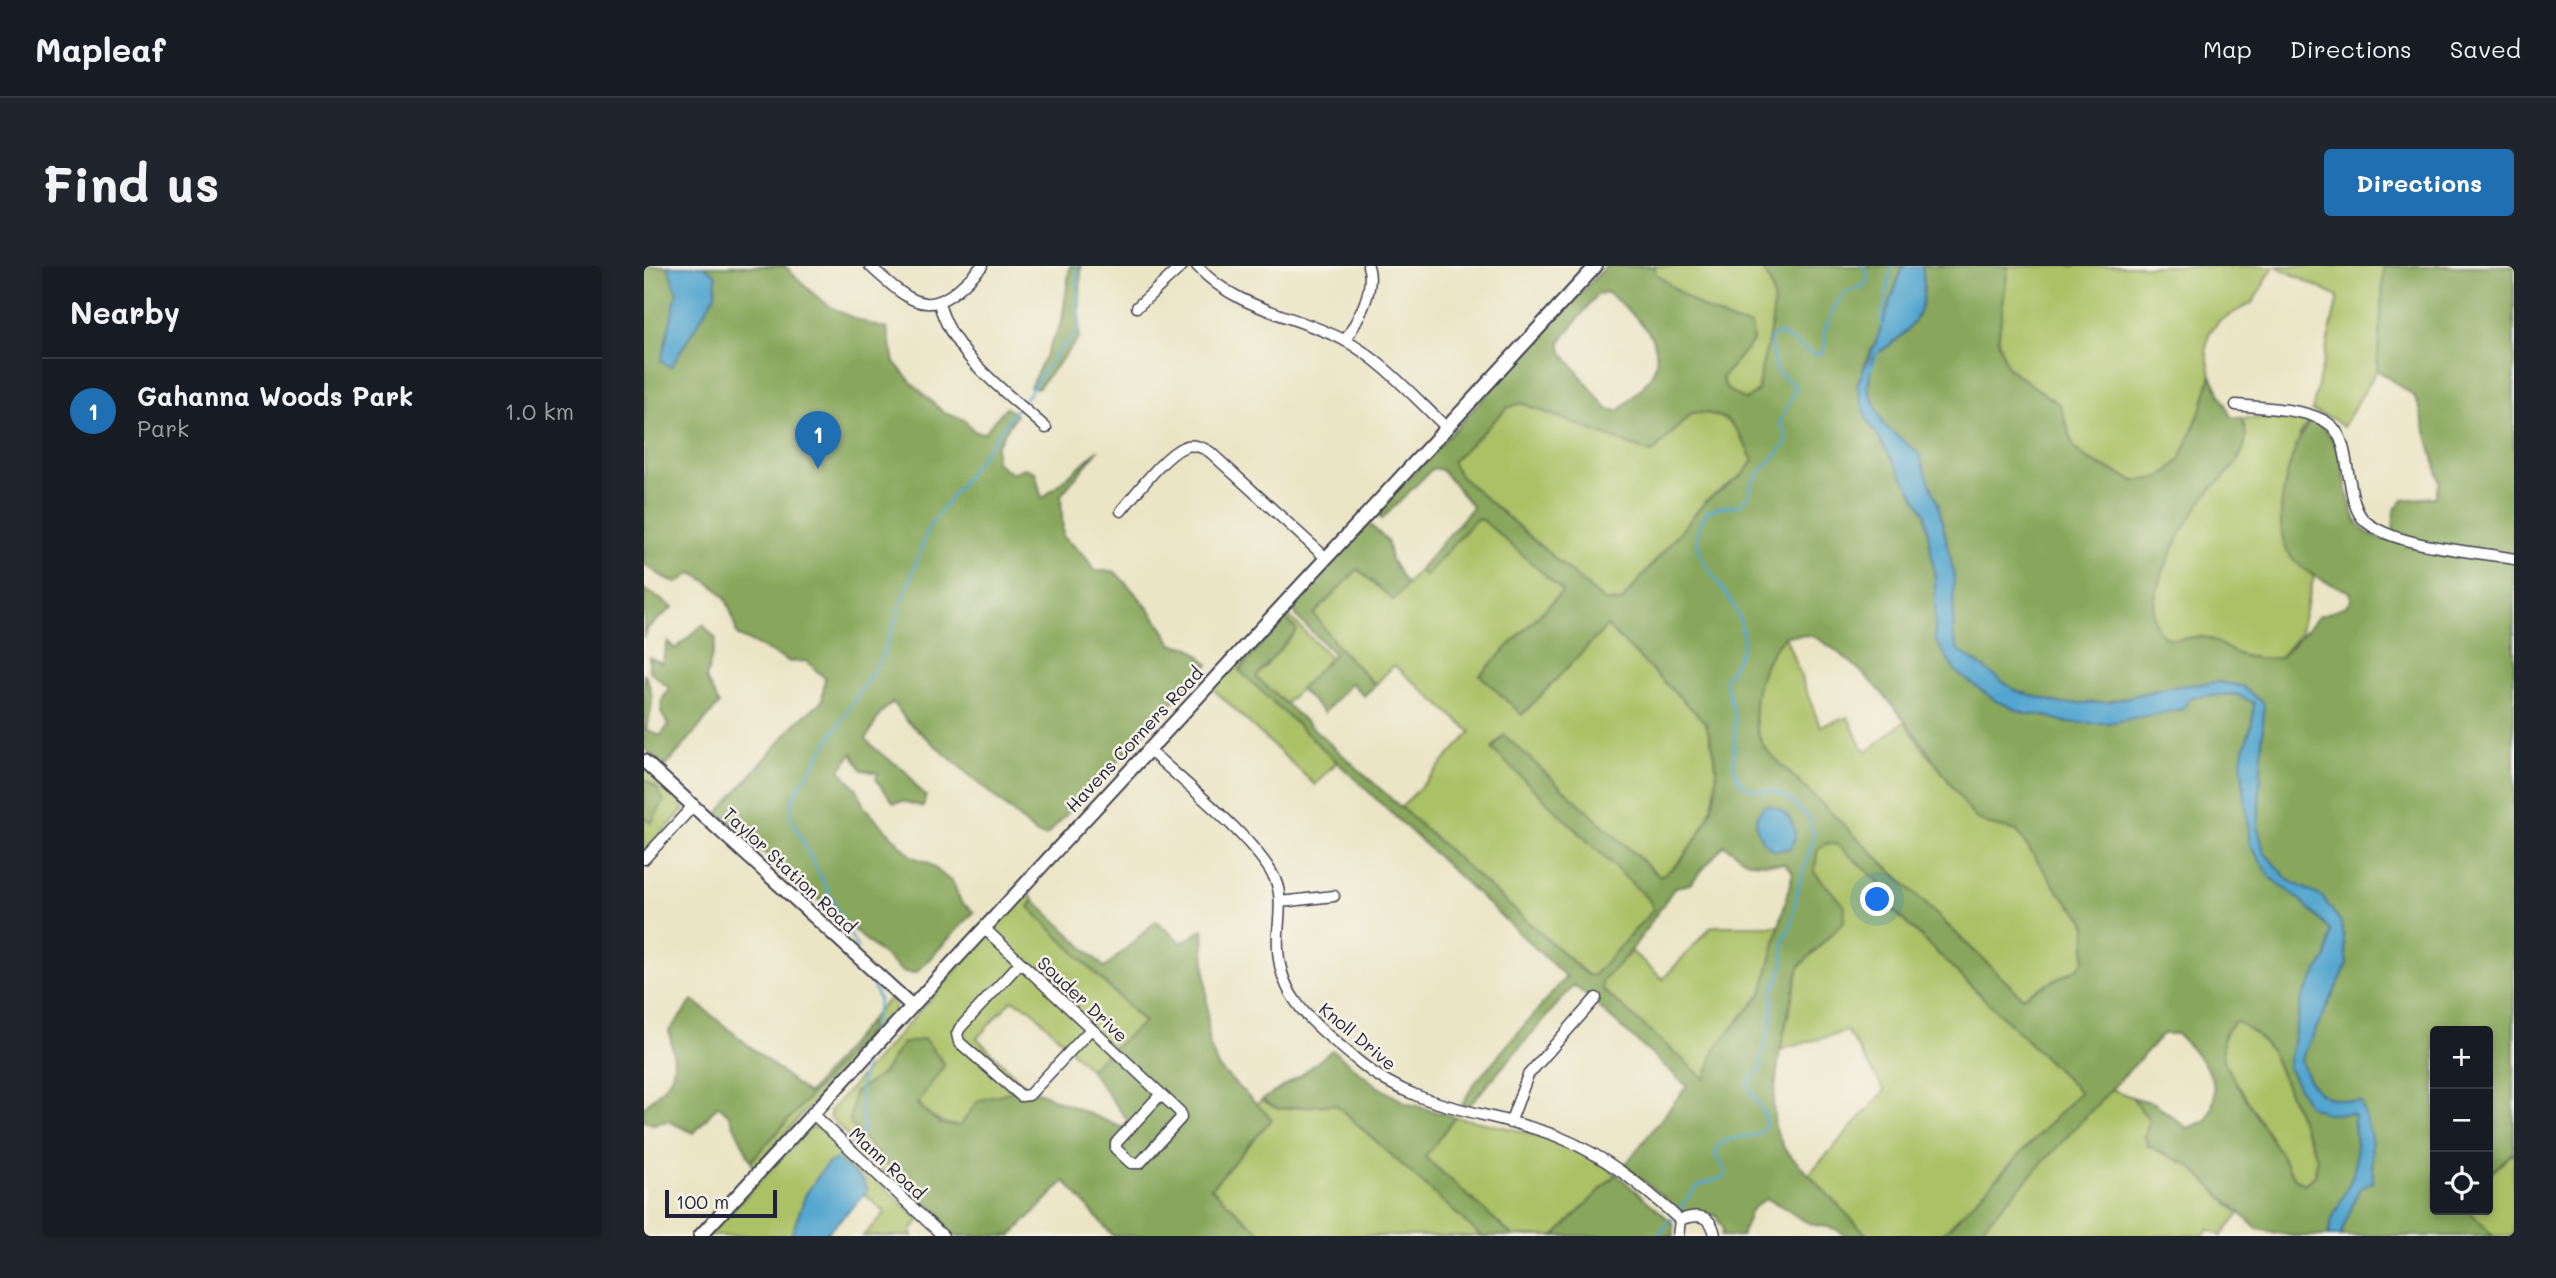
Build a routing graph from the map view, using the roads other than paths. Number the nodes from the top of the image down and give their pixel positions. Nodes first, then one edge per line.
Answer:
1 (870, 266) edge
2 (982, 266) edge
3 (1182, 266) edge
4 (1197, 266) edge
5 (1368, 266) edge
6 (1596, 266) edge
7 (939, 303) junction
8 (1137, 307) dead end
9 (1345, 341) junction
10 (2236, 405) dead end
11 (1446, 426) junction
12 (1046, 428) dead end
13 (1121, 511) dead end
14 (1325, 557) junction
15 (2514, 559) edge
16 (1148, 749) junction
17 (644, 761) edge
18 (694, 805) junction
19 (644, 859) edge
20 (1334, 896) dead end
21 (1280, 902) junction
22 (984, 928) junction
23 (1020, 962) junction
24 (1596, 998) dead end
25 (912, 1006) junction
26 (1091, 1029) junction
27 (1161, 1094) junction
28 (812, 1113) junction
29 (1510, 1123) junction
30 (1680, 1220) junction
31 (700, 1236) edge
32 (943, 1236) edge
33 (1678, 1236) edge
34 (1715, 1236) edge

1 - 7 street
2 - 7 street
3 - 8 street
4 - 9 street
5 - 9 street
6 - 11 main road, Havens Corners Road
7 - 12 street
9 - 11 street
10 - 15 street
11 - 14 main road, Havens Corners Road
13 - 14 street
14 - 16 main road, Havens Corners Road
16 - 21 street, Knoll Drive
16 - 22 main road, Havens Corners Road
17 - 18 main road, Taylor Station Road
18 - 19 street
18 - 25 main road, Taylor Station Road
20 - 21 street
21 - 29 street, Knoll Drive
22 - 23 street, Souder Drive
22 - 25 main road, Havens Corners Road
23 - 26 street, Souder Drive
23 - 26 street
24 - 29 street
25 - 28 main road, Havens Corners Road
26 - 27 street, Souder Drive
27 - 27 street, Souder Drive
28 - 31 main road, Havens Corners Road
28 - 32 street, Mann Road
29 - 30 street, Knoll Drive
30 - 33 street
30 - 34 street

